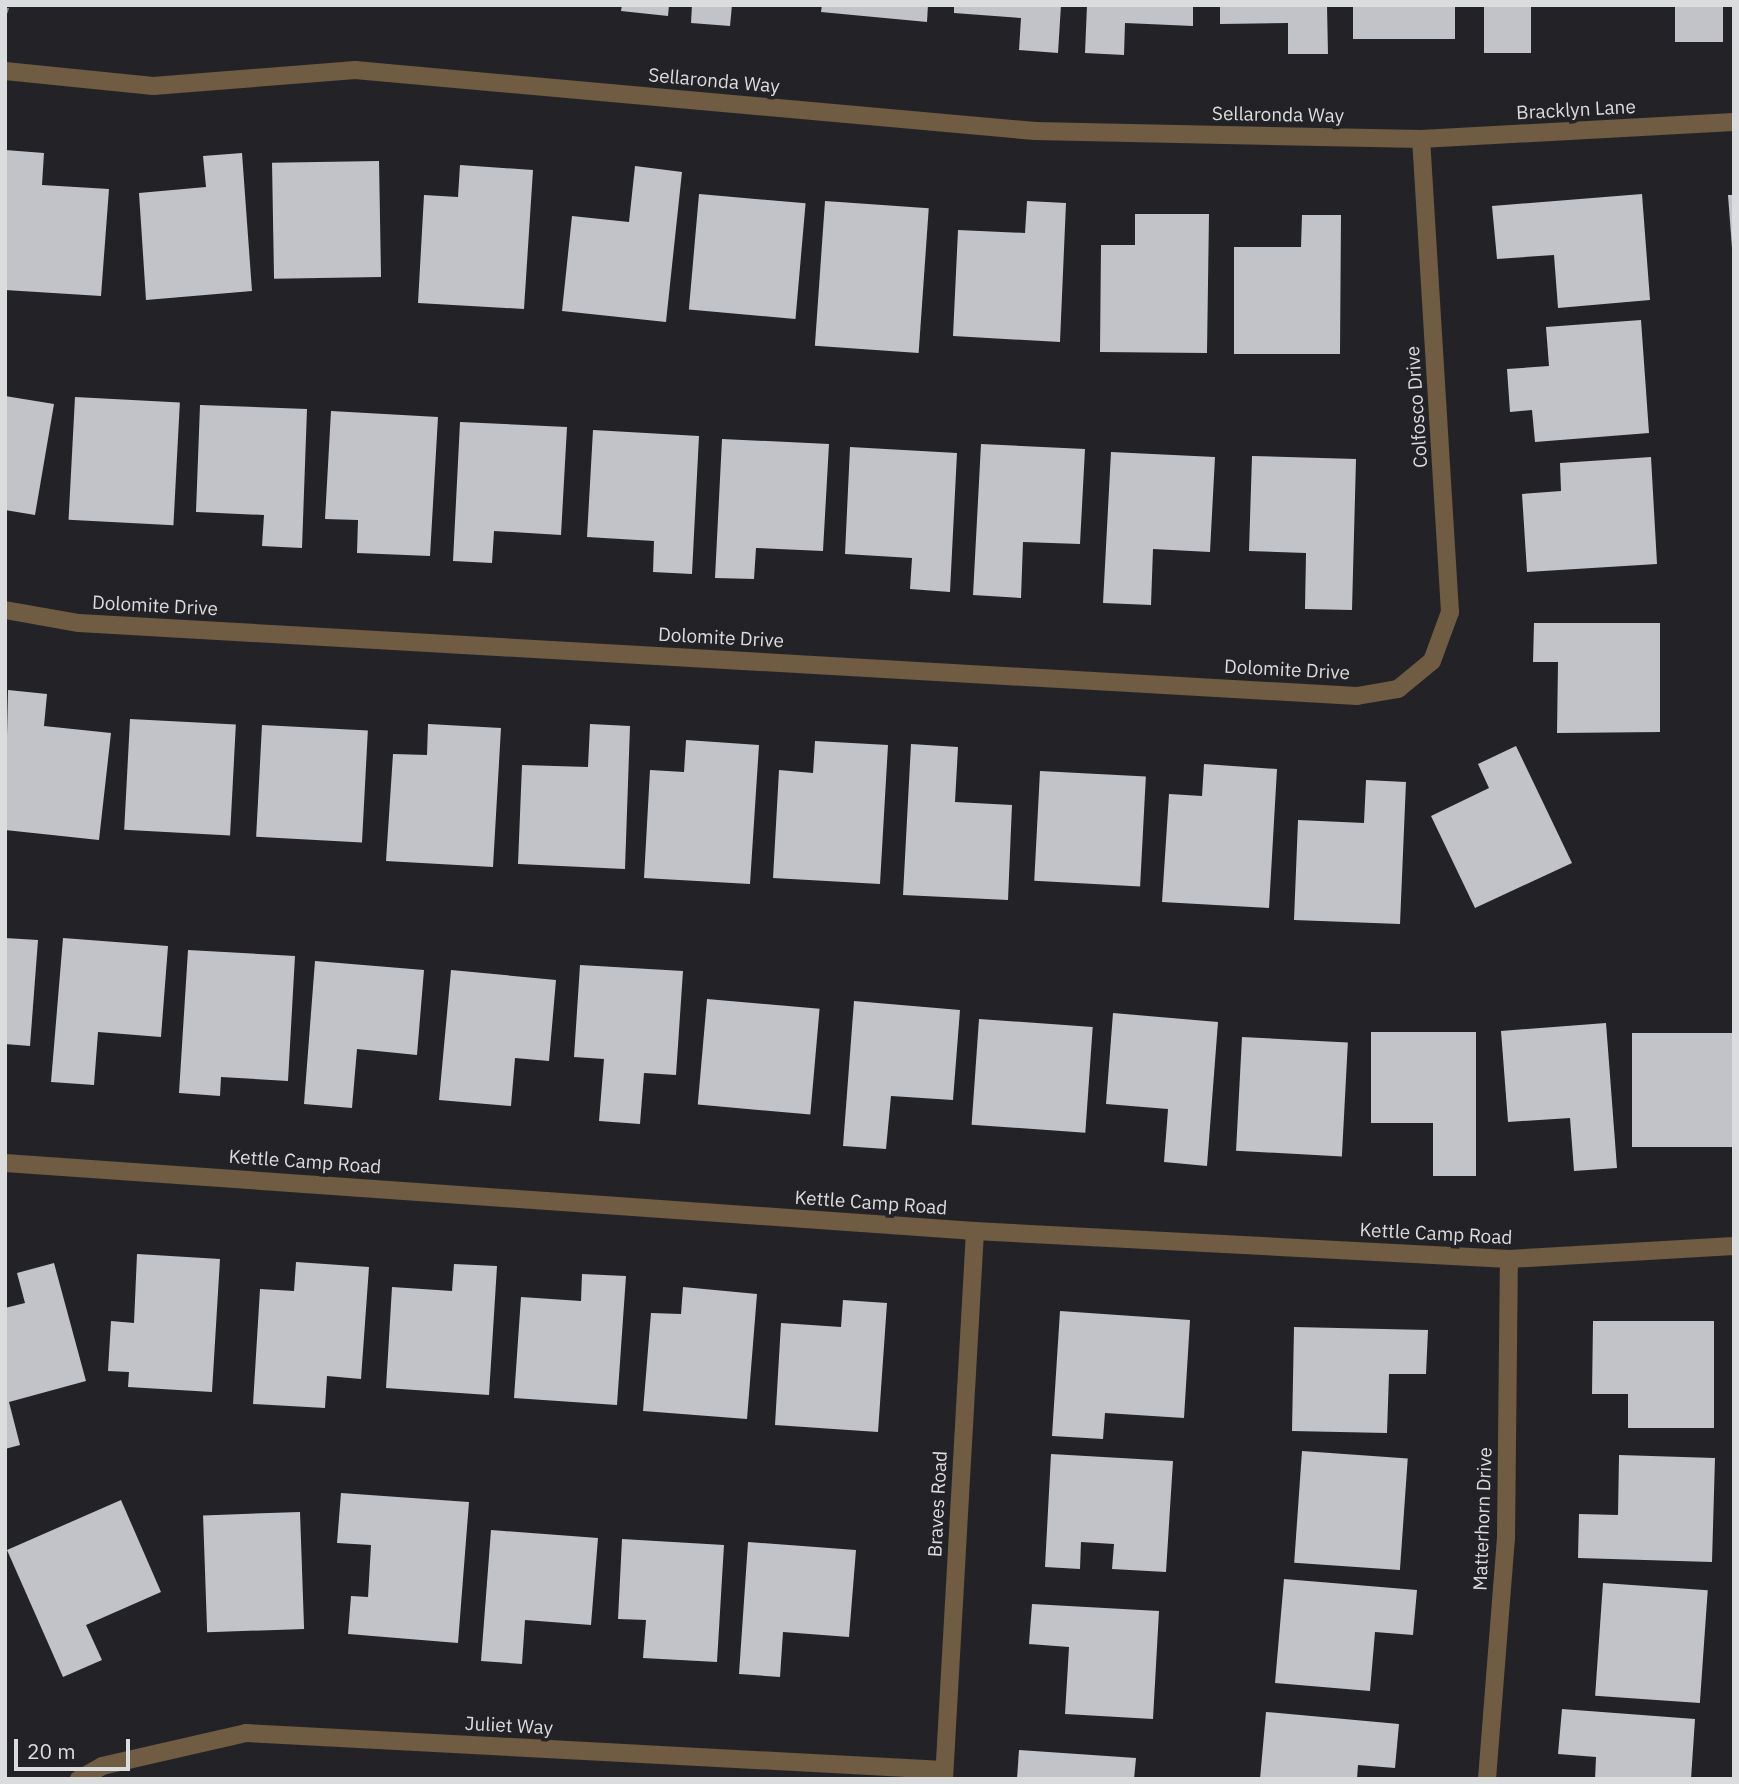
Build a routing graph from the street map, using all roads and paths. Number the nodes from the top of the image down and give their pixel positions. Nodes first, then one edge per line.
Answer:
1 (7, 5) edge
2 (5, 12) edge
3 (5, 71) edge
4 (1734, 122) edge
5 (1421, 139) junction
6 (5, 610) edge
7 (1428, 666) joint
8 (5, 1163) edge
9 (975, 1231) junction
10 (1734, 1246) edge
11 (1508, 1259) junction
12 (944, 1774) edge
13 (79, 1779) edge
14 (1487, 1779) edge

1 - 2 path
3 - 5 street, Sellaronda Way
4 - 5 street, Bracklyn Lane
5 - 7 street, Colfosco Drive
6 - 7 street, Dolomite Drive
8 - 9 street, Kettle Camp Road
9 - 11 street, Kettle Camp Road
9 - 12 street, Braves Road
10 - 11 street, Kettle Camp Road
11 - 14 street, Matterhorn Drive
12 - 13 street, Juliet Way

